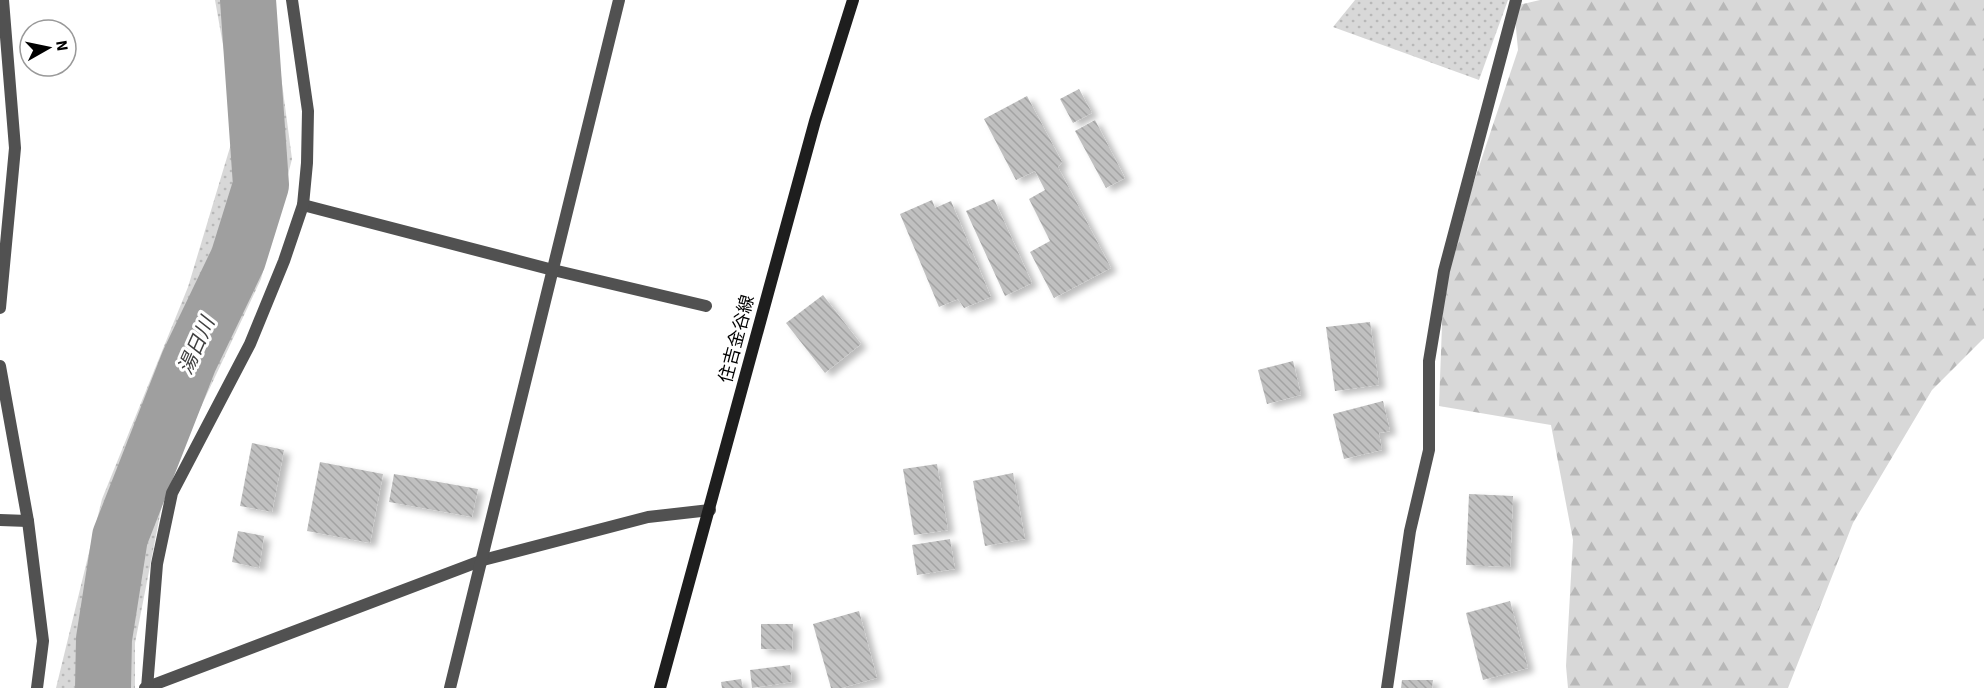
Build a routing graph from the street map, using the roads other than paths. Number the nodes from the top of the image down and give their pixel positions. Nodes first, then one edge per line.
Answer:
1 (3, 0) edge
2 (292, 0) edge
3 (619, 0) edge
4 (853, 0) edge
5 (1516, 0) edge
6 (303, 205) junction
7 (553, 270) junction
8 (706, 306) dead end
9 (0, 308) edge
10 (0, 366) edge
11 (710, 510) junction
12 (0, 520) edge
13 (28, 521) junction
14 (483, 560) junction
15 (38, 688) edge
16 (146, 688) edge
17 (450, 688) edge
18 (660, 688) edge
19 (1387, 688) edge

1 - 9 street
2 - 6 street
3 - 7 street
4 - 11 main road, 住吉金谷線
5 - 19 street
6 - 7 street
6 - 16 street
7 - 8 street
7 - 14 street
10 - 13 street
11 - 14 street
11 - 18 main road, 住吉金谷線
12 - 13 street
13 - 15 street
14 - 16 street
14 - 17 street

